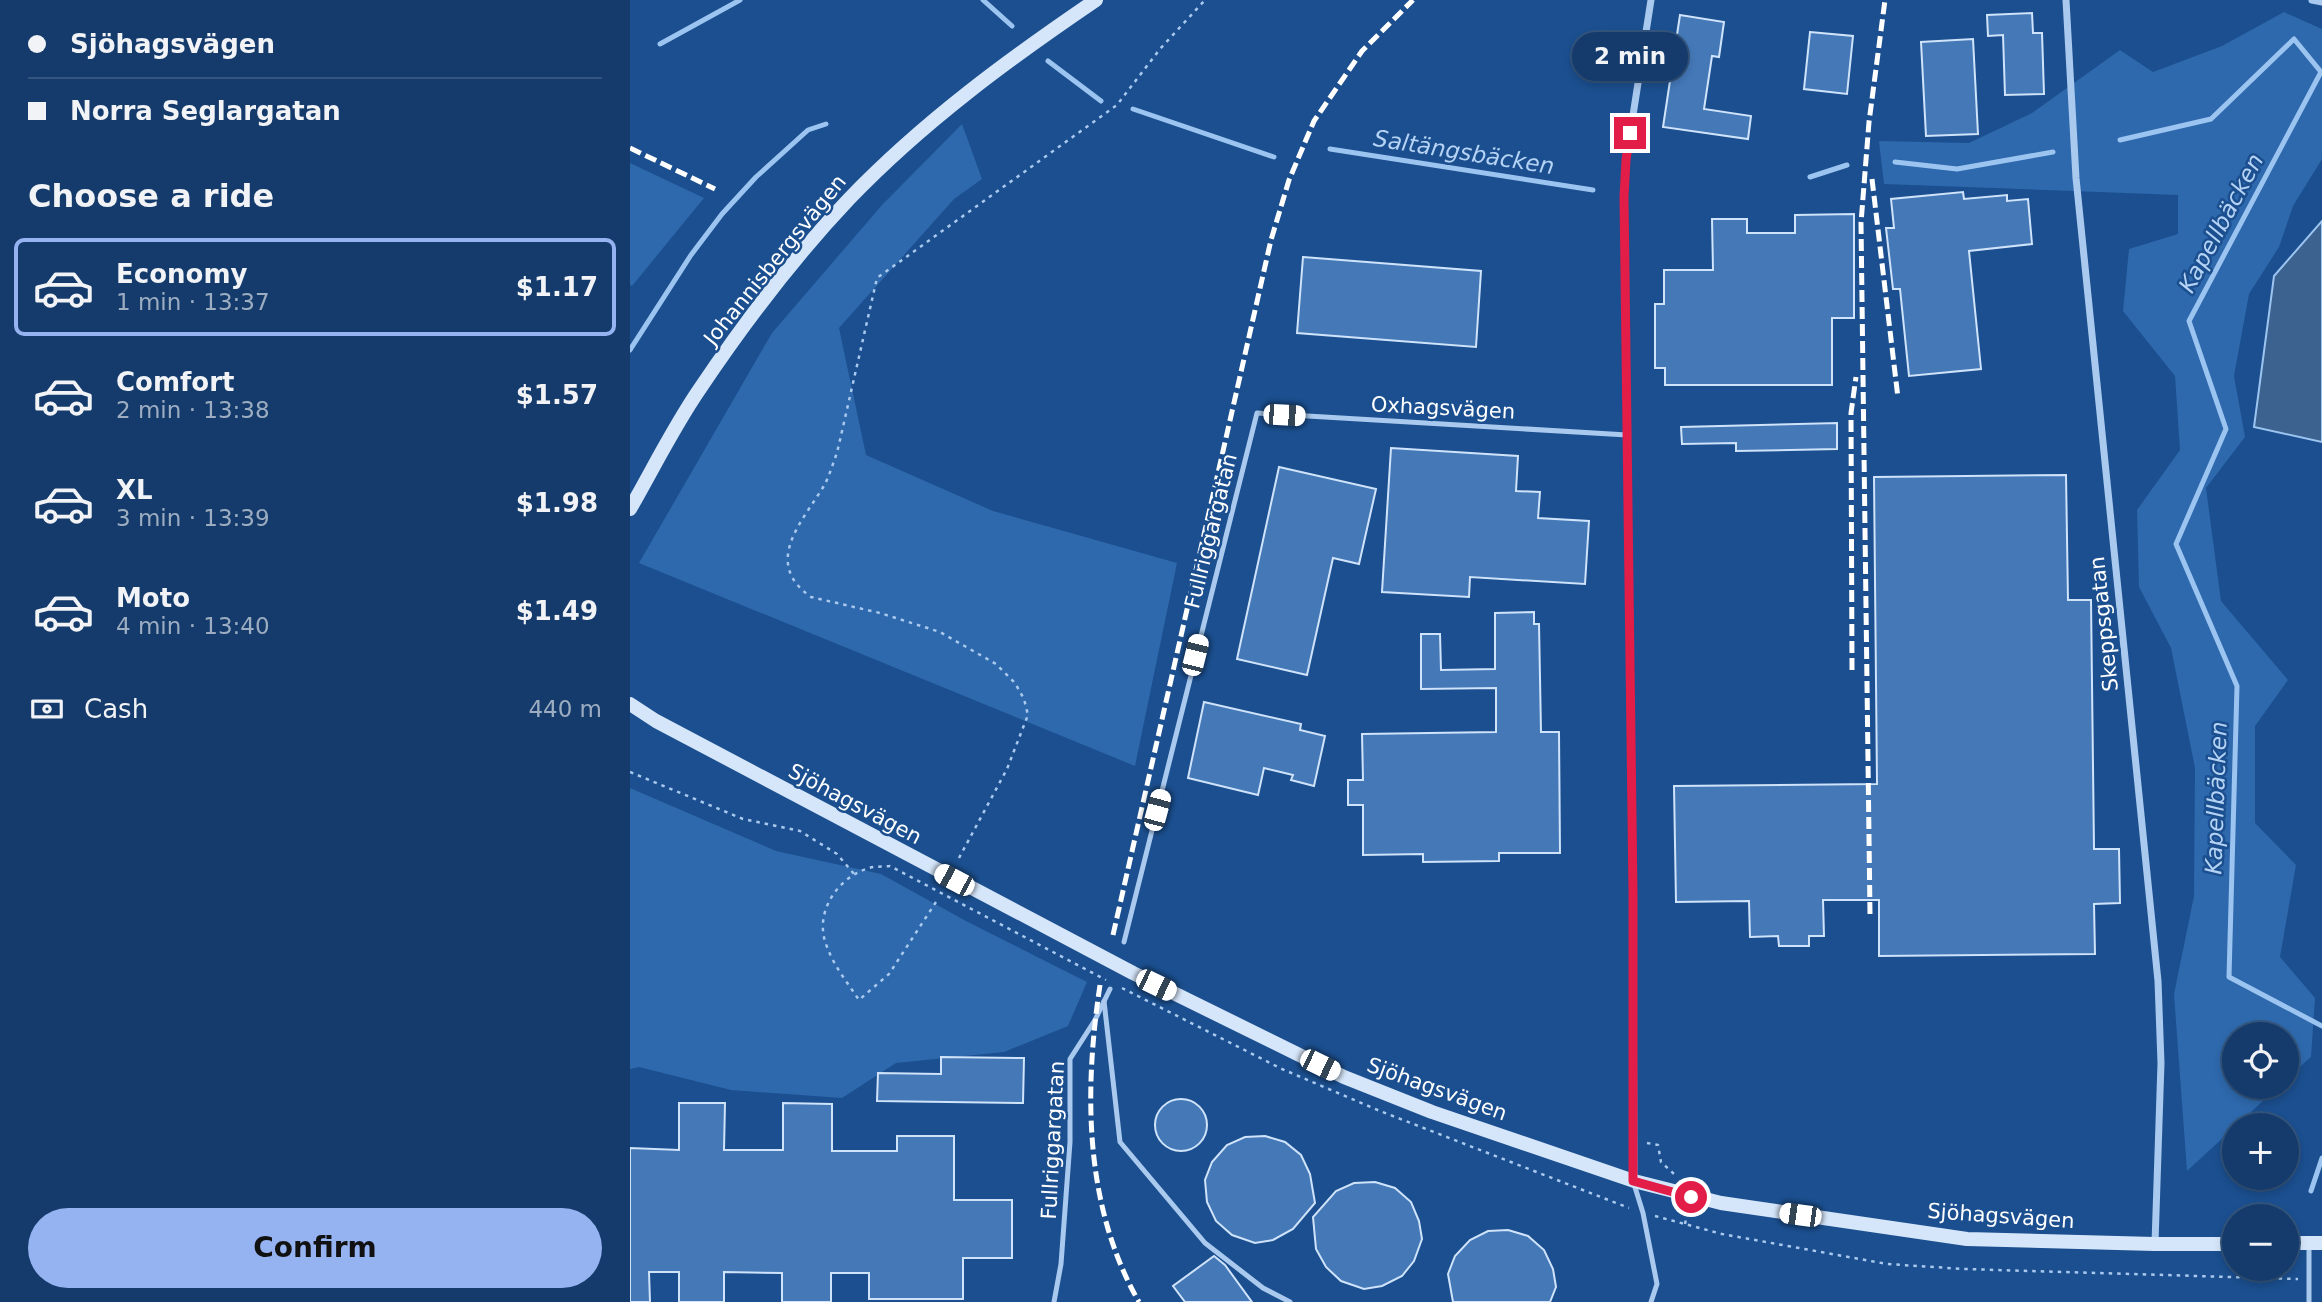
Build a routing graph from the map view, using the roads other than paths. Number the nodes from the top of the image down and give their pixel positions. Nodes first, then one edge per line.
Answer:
1 (1097, 0) edge
2 (1651, 0) edge
3 (2066, 0) edge
4 (2312, 0) edge
5 (2322, 2) edge
6 (1257, 413) joint
7 (1627, 435) junction
8 (630, 509) edge
9 (630, 704) edge
10 (630, 714) edge
11 (656, 721) junction
12 (1124, 942) dead end
13 (1110, 989) dead end
14 (1104, 1001) junction
15 (1633, 1181) junction
16 (2315, 1243) edge
17 (2155, 1244) junction
18 (2222, 1244) edge
19 (1054, 1302) edge
20 (1290, 1302) edge
21 (1651, 1302) edge
22 (2309, 1302) edge

1 - 8 main road, Johannisbergsvägen
2 - 7 street
3 - 17 street, Skeppsgatan
4 - 5 street
6 - 7 lane, Oxhagsvägen
6 - 12 lane, Fullriggargatan
7 - 15 street
9 - 11 main road, Sjöhagsvägen
10 - 11 main road, Sjöhagsvägen
11 - 15 main road, Sjöhagsvägen
13 - 14 lane, Fullriggargatan
14 - 19 lane, Fullriggargatan
14 - 20 lane
15 - 17 main road, Sjöhagsvägen
15 - 21 lane
16 - 22 lane
17 - 18 main road, Sjöhagsvägen

